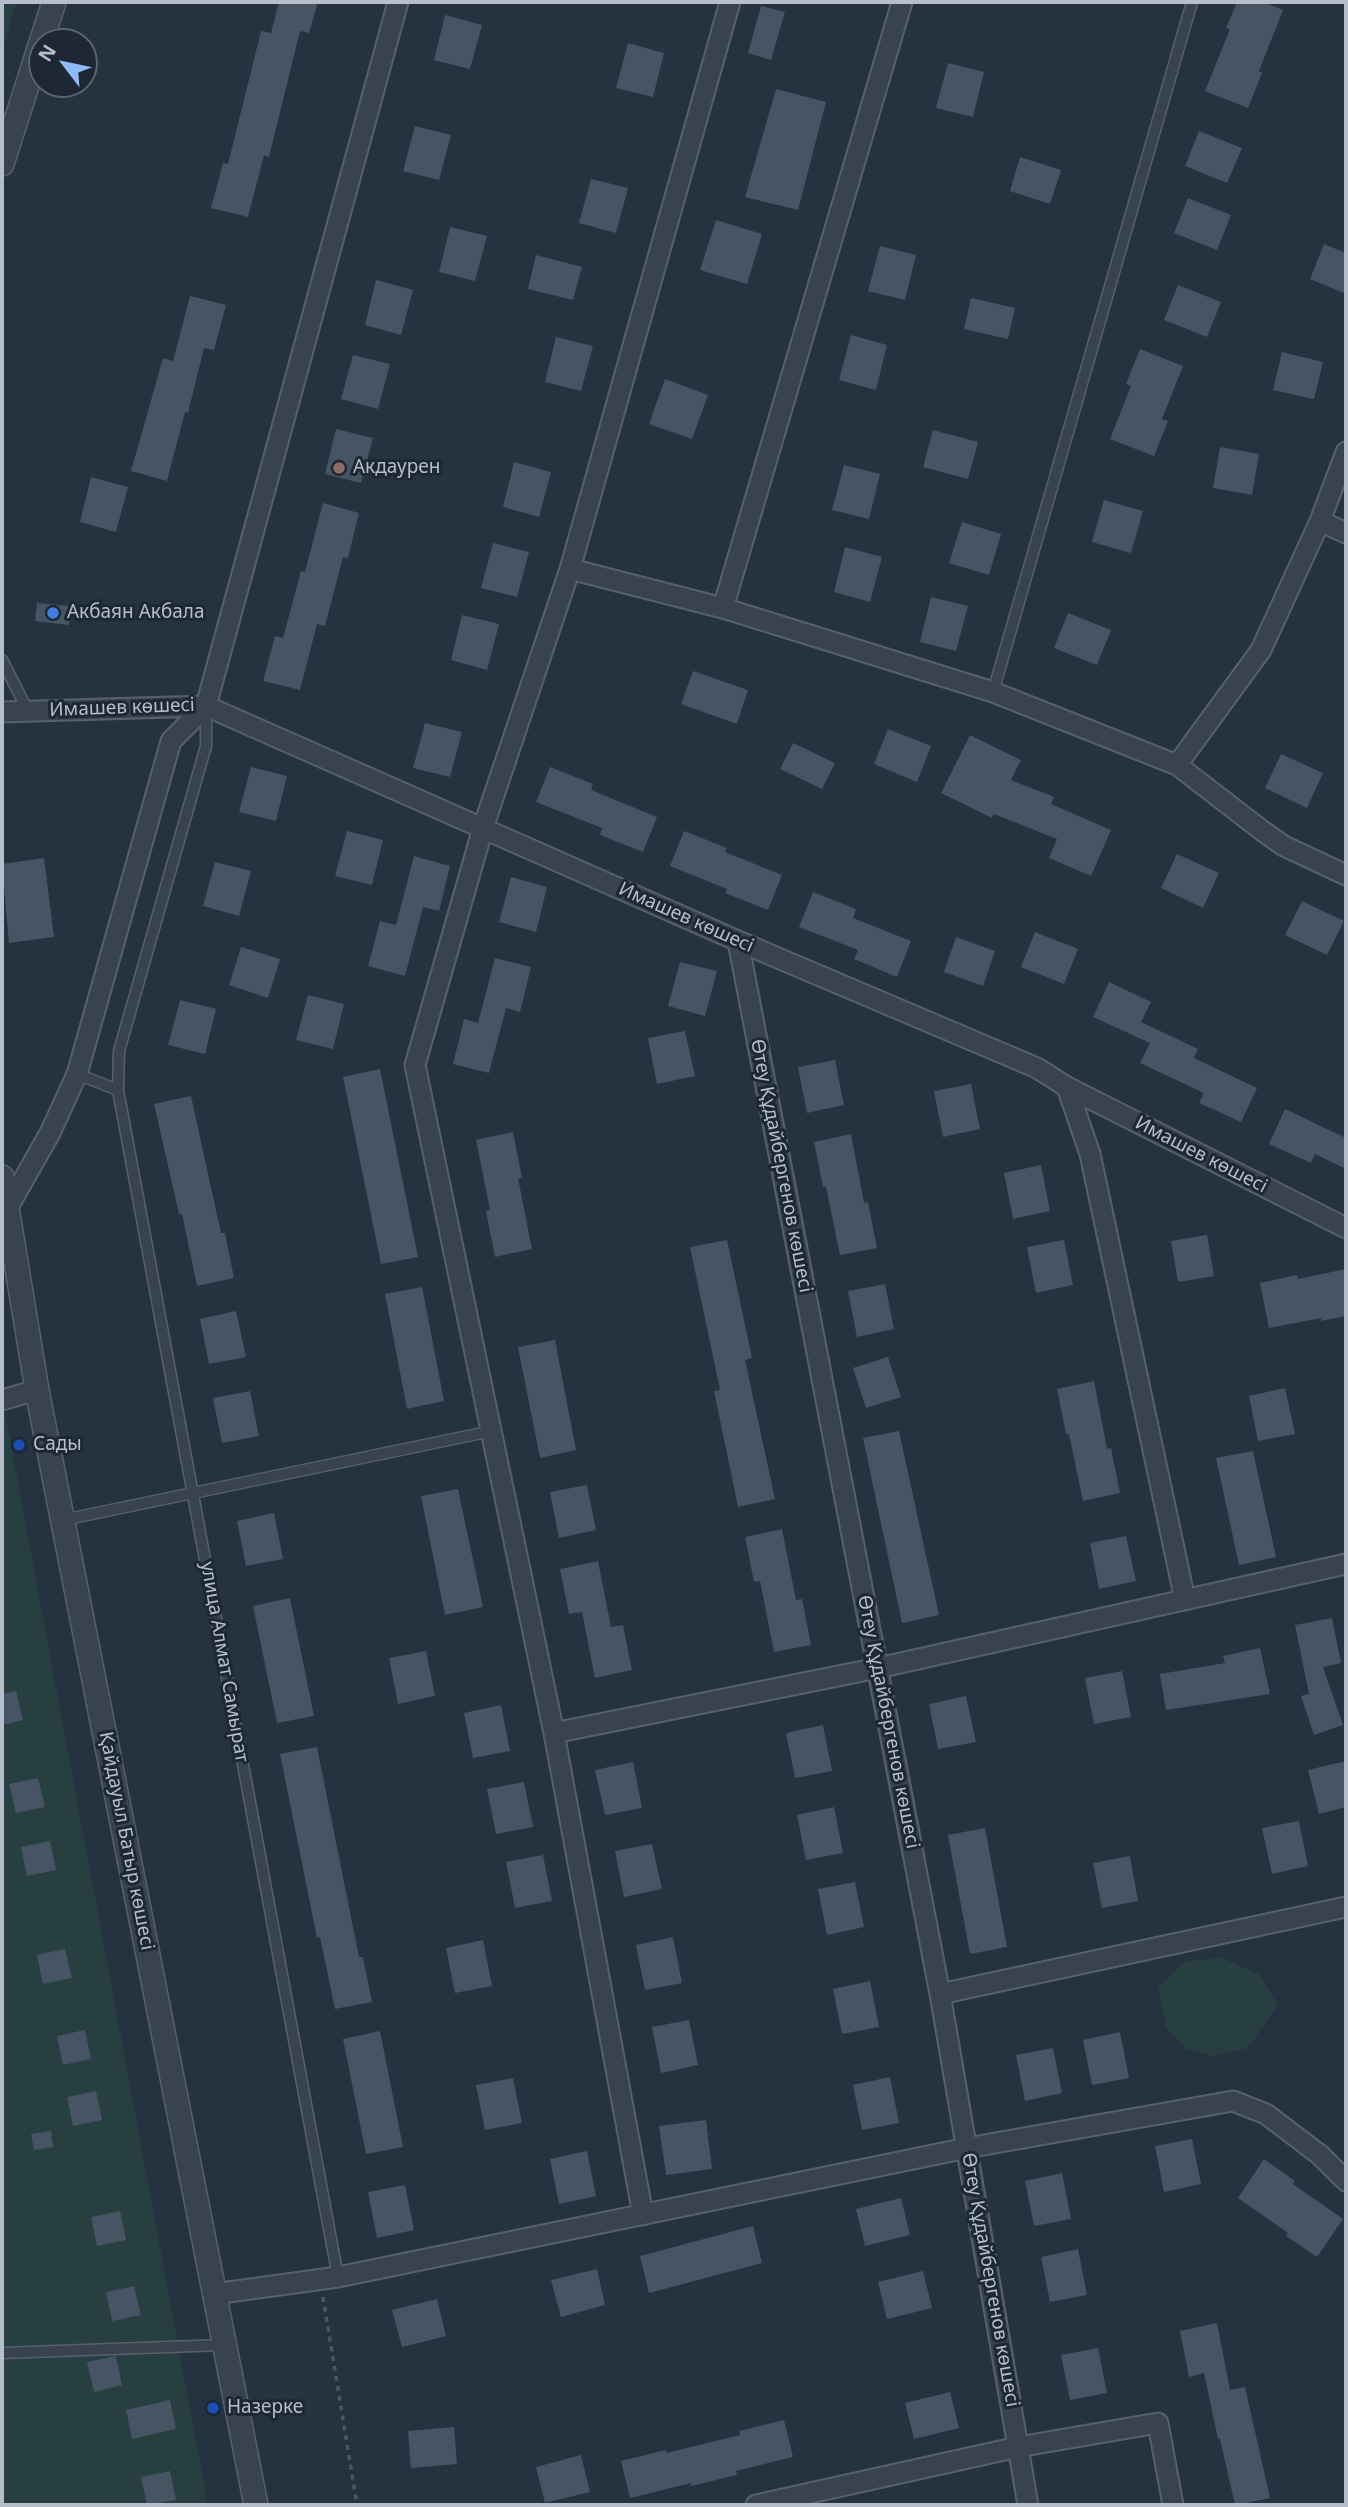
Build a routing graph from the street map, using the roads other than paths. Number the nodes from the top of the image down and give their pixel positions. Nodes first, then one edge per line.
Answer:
1 (54, 2) edge
2 (398, 2) edge
3 (730, 2) edge
4 (902, 2) edge
5 (1192, 2) edge
6 (2, 164) edge
7 (1346, 452) edge
8 (1320, 521) junction
9 (1346, 534) edge
10 (570, 569) junction
11 (723, 608) junction
12 (2, 660) edge
13 (993, 692) junction
14 (206, 706) junction
15 (28, 711) junction
16 (2, 712) edge
17 (1177, 765) junction
18 (483, 828) junction
19 (1346, 875) edge
20 (738, 941) junction
21 (78, 1074) junction
22 (1067, 1087) junction
23 (118, 1090) junction
24 (2, 1177) edge
25 (8, 1208) junction
26 (1346, 1228) edge
27 (37, 1390) junction
28 (2, 1399) edge
29 (492, 1431) junction
30 (193, 1493) junction
31 (63, 1520) junction
32 (1346, 1564) edge
33 (1185, 1600) junction
34 (878, 1668) junction
35 (554, 1732) junction
36 (1346, 1907) edge
37 (940, 1994) junction
38 (967, 2148) junction
39 (1346, 2180) edge
40 (643, 2215) junction
41 (329, 2278) junction
42 (214, 2294) junction
43 (223, 2345) junction
44 (2, 2353) edge
45 (1018, 2447) junction
46 (256, 2505) edge
47 (756, 2505) edge
48 (1028, 2505) edge
49 (1173, 2505) edge

1 - 6 street
2 - 14 street
3 - 10 street
4 - 11 street
5 - 13 lane
7 - 8 street
8 - 9 street
8 - 17 street
10 - 11 street
10 - 18 street
11 - 13 street
12 - 15 lane
13 - 17 street
14 - 15 street, Имашев көшесі
14 - 18 street, Имашев көшесі
14 - 21 street
14 - 23 lane, улица Алмат Самырат
15 - 16 street, Имашев көшесі
17 - 19 street
18 - 20 street, Имашев көшесі
18 - 29 street
20 - 22 street, Имашев көшесі
20 - 34 street, Өтеу Құдайбергенов көшесі
21 - 23 lane
21 - 25 street
22 - 26 street, Имашев көшесі
22 - 33 street
23 - 30 lane, улица Алмат Самырат
24 - 25 street, Қайдауыл Батыр көшесі
25 - 27 street, Қайдауыл Батыр көшесі
27 - 28 street
27 - 31 street, Қайдауыл Батыр көшесі
29 - 30 lane
29 - 35 street
30 - 31 lane
30 - 41 lane, улица Алмат Самырат
31 - 42 street, Қайдауыл Батыр көшесі
32 - 33 street
33 - 34 street
34 - 35 street
34 - 37 street, Өтеу Құдайбергенов көшесі
35 - 40 street
36 - 37 street
37 - 38 street, Өтеу Құдайбергенов көшесі
38 - 39 street
38 - 40 street
38 - 45 street, Өтеу Құдайбергенов көшесі
40 - 41 street
41 - 42 street
42 - 43 street, Қайдауыл Батыр көшесі
43 - 44 lane
43 - 46 street, Қайдауыл Батыр көшесі
45 - 47 street
45 - 48 street, Өтеу Құдайбергенов көшесі
45 - 49 street

